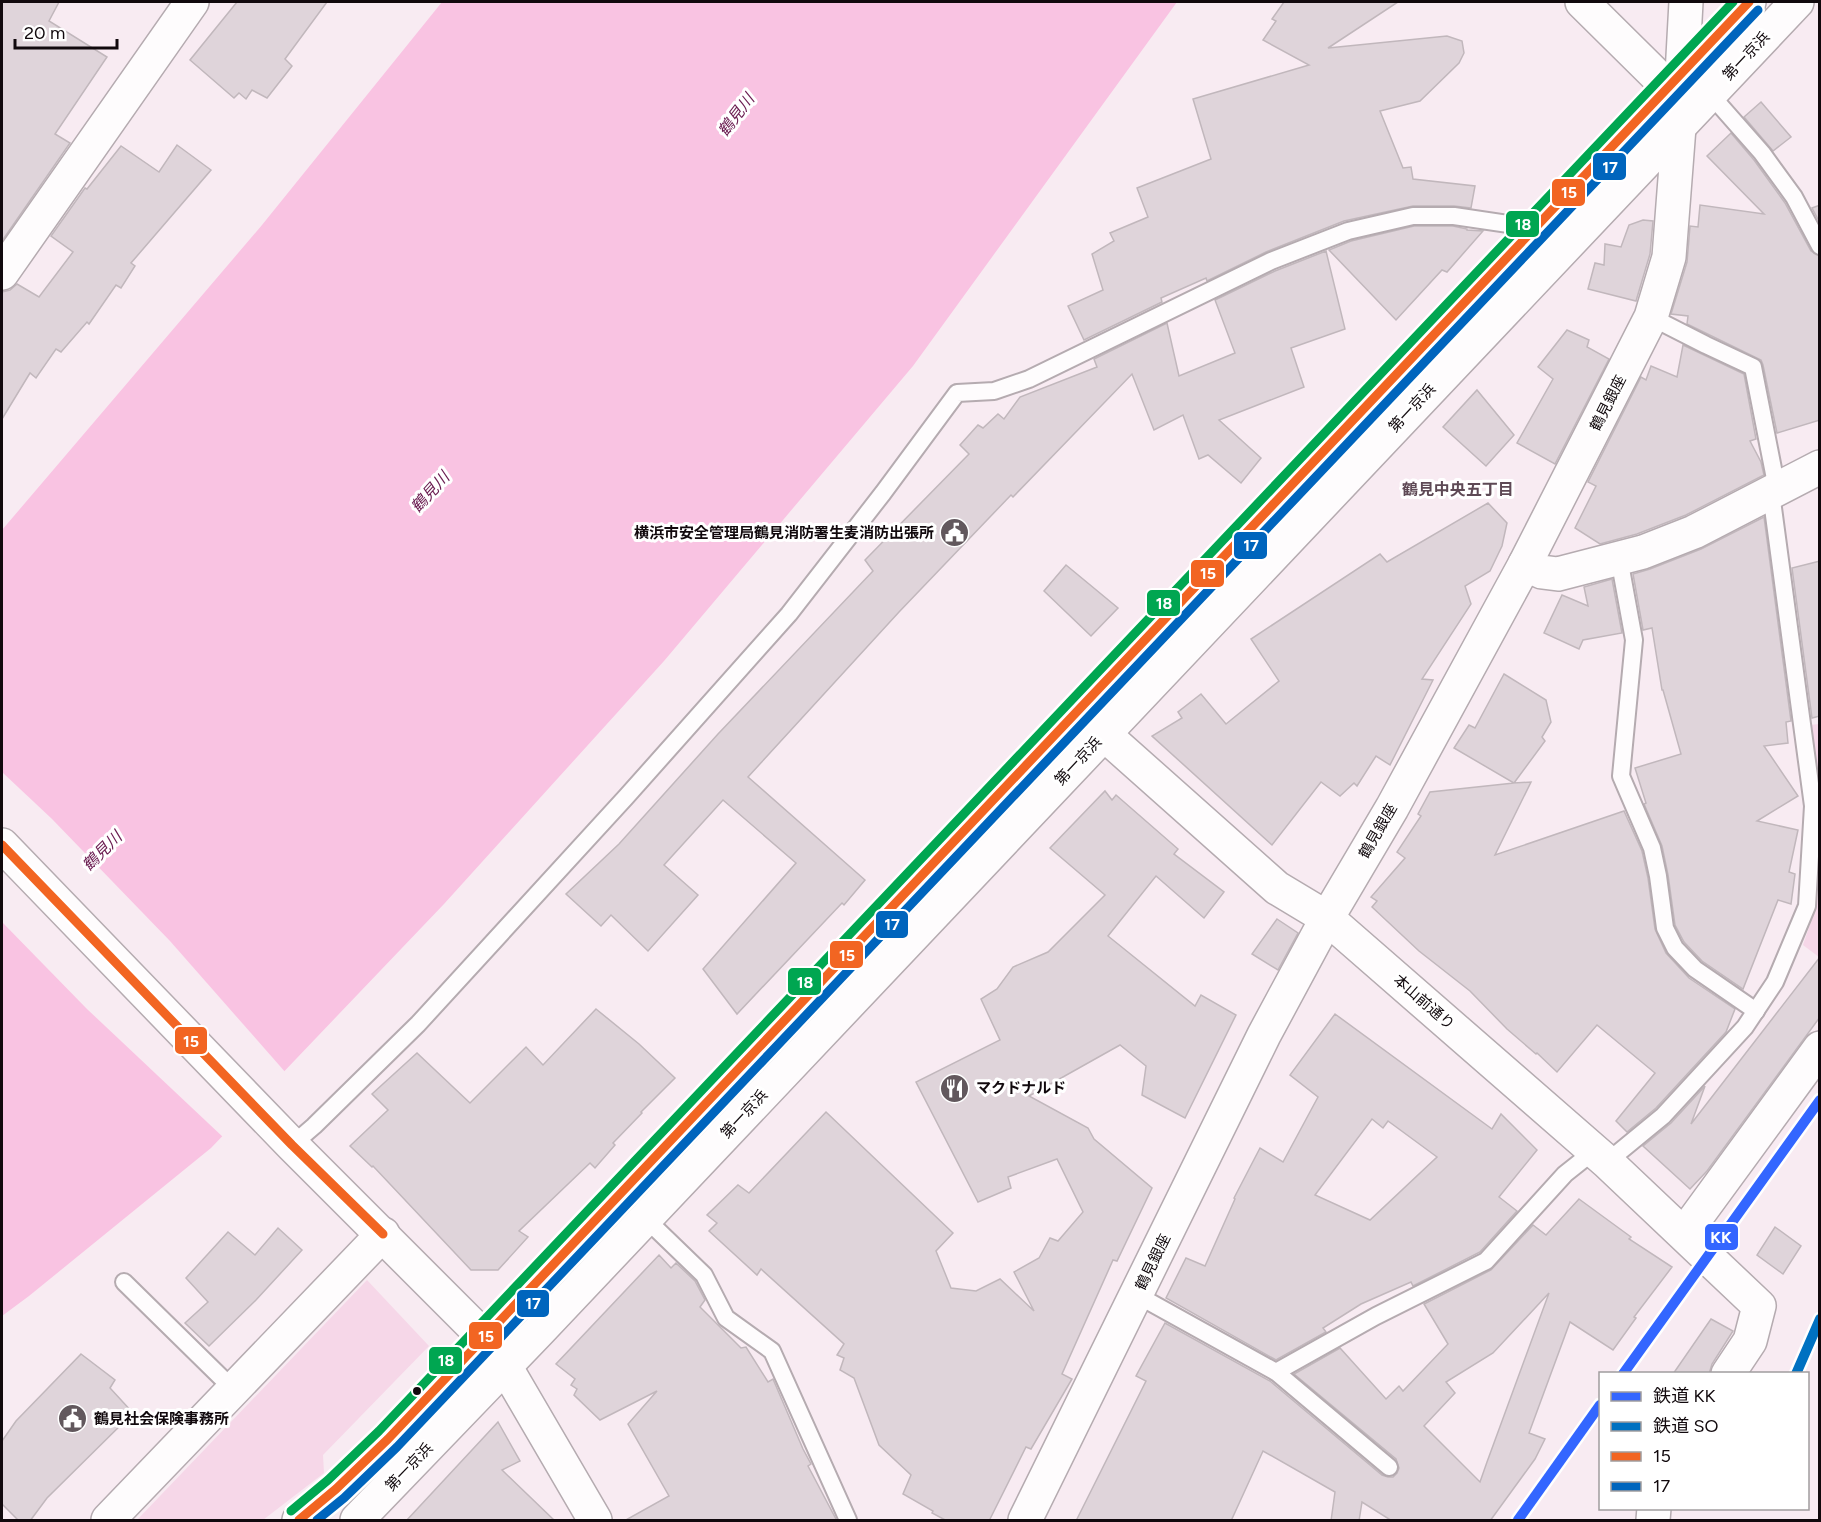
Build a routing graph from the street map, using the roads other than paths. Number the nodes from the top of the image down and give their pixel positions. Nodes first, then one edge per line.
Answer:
1 (192, 2) edge
2 (1582, 2) edge
3 (1686, 2) edge
4 (1749, 2) edge
5 (1797, 2) edge
6 (1675, 79) junction
7 (1710, 94) junction
8 (1679, 127) junction
9 (1535, 228) junction
10 (1820, 246) edge
11 (2, 273) edge
12 (1651, 317) junction
13 (1820, 467) edge
14 (1774, 491) junction
15 (1619, 558) junction
16 (1525, 564) junction
17 (1078, 711) junction
18 (1103, 734) junction
19 (2, 844) edge
20 (1327, 918) junction
21 (1755, 1011) junction
22 (1820, 1048) edge
23 (285, 1137) junction
24 (1601, 1156) junction
25 (645, 1218) junction
26 (383, 1234) junction
27 (1684, 1234) junction
28 (124, 1282) dead end
29 (1137, 1295) junction
30 (484, 1337) junction
31 (505, 1366) junction
32 (1276, 1372) junction
33 (1729, 1372) edge
34 (234, 1390) junction
35 (1389, 1467) dead end
36 (108, 1521) edge
37 (299, 1521) edge
38 (357, 1521) edge
39 (594, 1521) edge
40 (848, 1521) edge
41 (1025, 1521) edge

1 - 11 main road
2 - 6 main road
3 - 6 main road
4 - 6 main road
5 - 7 main road, 第一京浜
6 - 8 main road, 鶴見銀座
6 - 9 main road
7 - 8 main road, 第一京浜
7 - 10 lane
8 - 12 main road, 鶴見銀座
8 - 18 main road, 第一京浜
9 - 17 main road
9 - 23 lane
12 - 14 lane
12 - 16 main road, 鶴見銀座
13 - 14 main road
14 - 15 main road
14 - 21 lane
15 - 16 main road
15 - 21 lane
16 - 20 main road, 鶴見銀座
17 - 18 main road, 本山前通り
17 - 30 main road
18 - 20 main road, 本山前通り
18 - 25 main road, 第一京浜
19 - 23 main road
20 - 24 main road, 本山前通り
20 - 29 main road, 鶴見銀座
21 - 24 lane
22 - 27 main road
23 - 26 main road
24 - 27 main road, 本山前通り
24 - 32 lane
25 - 31 main road, 第一京浜
25 - 40 lane
26 - 30 main road
26 - 34 main road
27 - 33 main road, 本山前通り
28 - 34 lane
29 - 32 lane
29 - 41 main road, 鶴見銀座
30 - 31 main road
30 - 37 main road
31 - 38 main road, 第一京浜
31 - 39 main road
32 - 35 lane
34 - 36 main road

